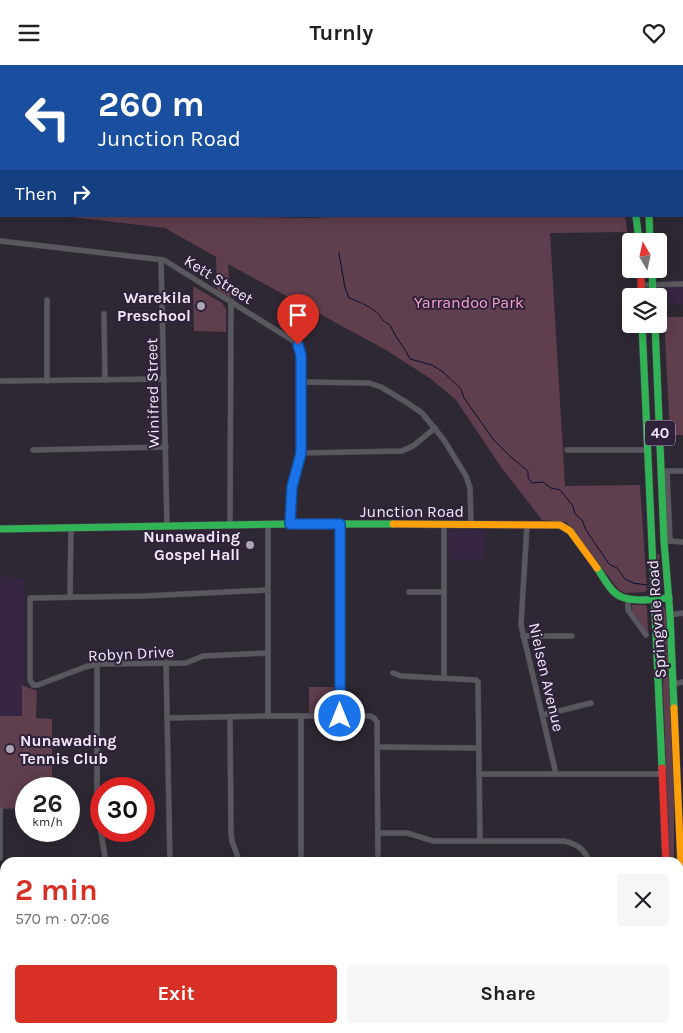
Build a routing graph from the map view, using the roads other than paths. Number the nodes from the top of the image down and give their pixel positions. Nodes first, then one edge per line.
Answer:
1 (636, 217) edge
2 (649, 217) edge
3 (638, 233) edge
4 (650, 233) edge
5 (0, 241) edge
6 (161, 260) junction
7 (642, 278) edge
8 (653, 278) edge
9 (653, 284) junction
10 (683, 284) edge
11 (642, 285) junction
12 (642, 288) edge
13 (653, 288) edge
14 (47, 300) dead end
15 (231, 301) junction
16 (104, 314) dead end
17 (642, 333) edge
18 (656, 333) edge
19 (164, 379) junction
20 (105, 380) junction
21 (0, 381) edge
22 (48, 381) junction
23 (301, 382) junction
24 (435, 428) junction
25 (166, 447) junction
26 (33, 450) dead end
27 (568, 450) dead end
28 (648, 450) junction
29 (301, 453) junction
30 (664, 471) junction
31 (683, 471) edge
32 (290, 524) junction
33 (340, 524) junction
34 (230, 525) junction
35 (268, 525) junction
36 (444, 525) junction
37 (471, 525) junction
38 (527, 525) junction
39 (167, 526) junction
40 (71, 528) junction
41 (0, 529) edge
42 (667, 541) junction
43 (683, 541) edge
44 (267, 590) junction
45 (409, 592) dead end
46 (443, 592) junction
47 (70, 597) junction
48 (669, 598) junction
49 (628, 599) junction
50 (655, 599) junction
51 (683, 613) edge
52 (670, 615) junction
53 (524, 635) junction
54 (646, 635) dead end
55 (572, 636) dead end
56 (267, 653) junction
57 (166, 662) junction
58 (97, 664) junction
59 (393, 673) dead end
60 (444, 678) junction
61 (683, 682) edge
62 (674, 684) junction
63 (592, 703) dead end
64 (268, 715) junction
65 (543, 715) junction
66 (340, 716) junction
67 (230, 717) junction
68 (301, 717) junction
69 (168, 718) junction
70 (377, 747) junction
71 (479, 748) junction
72 (680, 766) edge
73 (556, 774) junction
74 (662, 774) junction
75 (480, 775) junction
76 (0, 809) edge
77 (378, 833) junction
78 (480, 841) junction
79 (105, 857) edge
80 (170, 857) edge
81 (238, 857) edge
82 (302, 857) edge
83 (378, 857) edge
84 (587, 857) edge
85 (666, 857) edge
86 (682, 857) edge
87 (0, 859) edge

1 - 3 main road
2 - 4 main road
5 - 6 street, Kett Street
6 - 15 street, Kett Street
6 - 19 street, Winifred Street
7 - 11 main road
8 - 9 main road
9 - 10 street
9 - 11 street
9 - 13 main road
11 - 12 main road
14 - 22 street
15 - 23 street, Kett Street
15 - 34 street
16 - 20 street
17 - 28 main road, Springvale Road / 40
18 - 30 main road, Springvale Road / 40
19 - 20 street
19 - 25 street, Winifred Street
20 - 22 street
21 - 22 street
23 - 24 street
23 - 29 street, Kett Street
24 - 29 street
24 - 37 street
25 - 26 street
25 - 39 street, Winifred Street
27 - 28 street
28 - 50 main road, Springvale Road / 40
29 - 32 street, Kett Street
30 - 31 street
30 - 42 main road, Springvale Road / 40
32 - 33 main road, Junction Road
32 - 35 main road, Junction Road
33 - 36 main road, Junction Road
33 - 66 street
34 - 35 main road, Junction Road
34 - 39 main road, Junction Road
35 - 44 street
36 - 37 main road, Junction Road
36 - 46 street
37 - 38 main road, Junction Road
38 - 49 main road, Junction Road
38 - 53 street, Nielsen Avenue
39 - 40 main road, Junction Road
40 - 41 main road, Junction Road
40 - 47 street
42 - 43 street
42 - 48 main road, Springvale Road / 40
44 - 47 street
44 - 56 street
45 - 46 street
46 - 60 street
47 - 58 street, Robyn Drive
48 - 50 main road
48 - 52 main road, Springvale Road / 40
49 - 50 main road
49 - 54 street
50 - 74 main road, Springvale Road / 40
51 - 52 street
52 - 62 main road, Springvale Road / 40
53 - 55 street
53 - 65 street, Nielsen Avenue
56 - 57 street, Robyn Drive
56 - 64 street
57 - 58 street, Robyn Drive
57 - 69 street
58 - 79 street
59 - 60 street
60 - 71 street
61 - 62 street
62 - 72 main road, Springvale Road / 40
63 - 65 street
64 - 67 street
64 - 68 street
65 - 73 street, Nielsen Avenue
66 - 68 street
66 - 70 street
67 - 69 street
67 - 81 street
68 - 82 street
69 - 80 street
70 - 71 street
70 - 77 street
71 - 75 street
72 - 86 main road, Springvale Road / 40
73 - 74 street
73 - 75 street
74 - 85 main road, Springvale Road / 40
75 - 78 street
76 - 87 street
77 - 78 street
77 - 83 street
78 - 84 street

